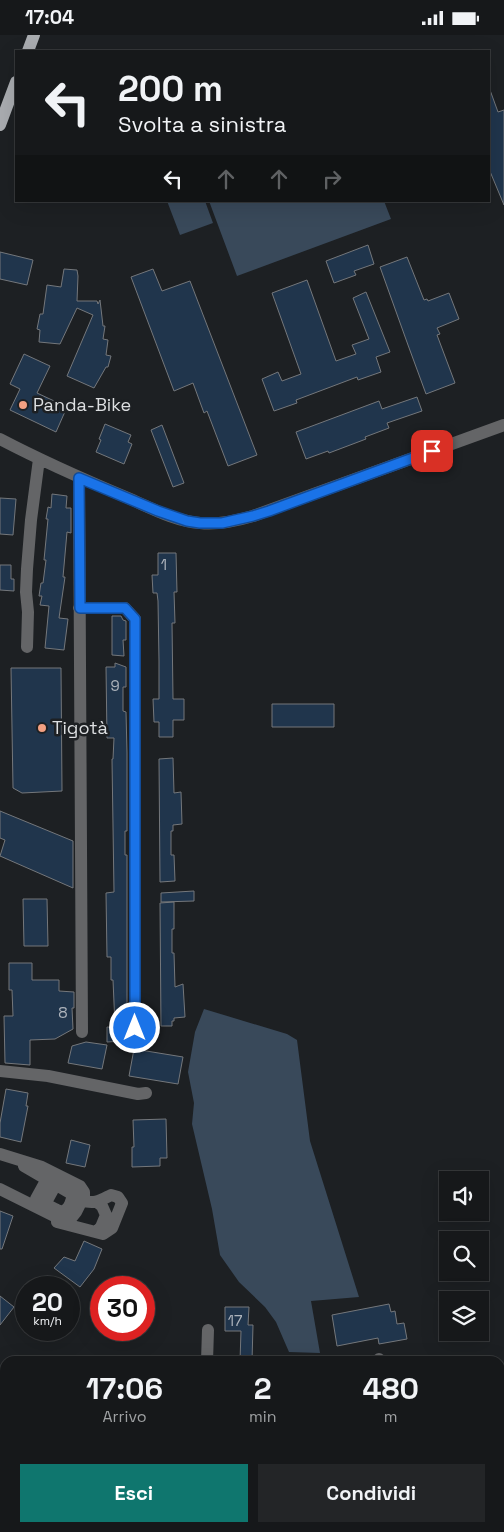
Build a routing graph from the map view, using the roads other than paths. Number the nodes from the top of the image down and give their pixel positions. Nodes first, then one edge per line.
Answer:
1 (34, 35) edge
2 (28, 50) edge
3 (15, 85) edge
4 (0, 125) edge
5 (504, 425) edge
6 (0, 439) edge
7 (39, 459) junction
8 (79, 478) junction
9 (80, 608) junction
10 (27, 647) dead end
11 (135, 1028) dead end
12 (82, 1032) dead end
13 (0, 1071) edge
14 (146, 1093) dead end
15 (5, 1156) edge
16 (0, 1180) edge
17 (56, 1184) junction
18 (5, 1191) edge
19 (82, 1200) junction
20 (97, 1202) junction
21 (45, 1204) junction
22 (96, 1232) junction
23 (208, 1330) dead end
24 (207, 1356) edge

1 - 2 main road
3 - 4 main road
5 - 8 street
6 - 7 street
7 - 8 street
7 - 10 street
8 - 9 street
9 - 11 street
9 - 12 street
13 - 14 street
15 - 17 street
15 - 19 street
16 - 21 street
17 - 21 street
17 - 21 street
18 - 19 street
18 - 22 street
19 - 20 street
20 - 22 street
20 - 22 street
23 - 24 street

